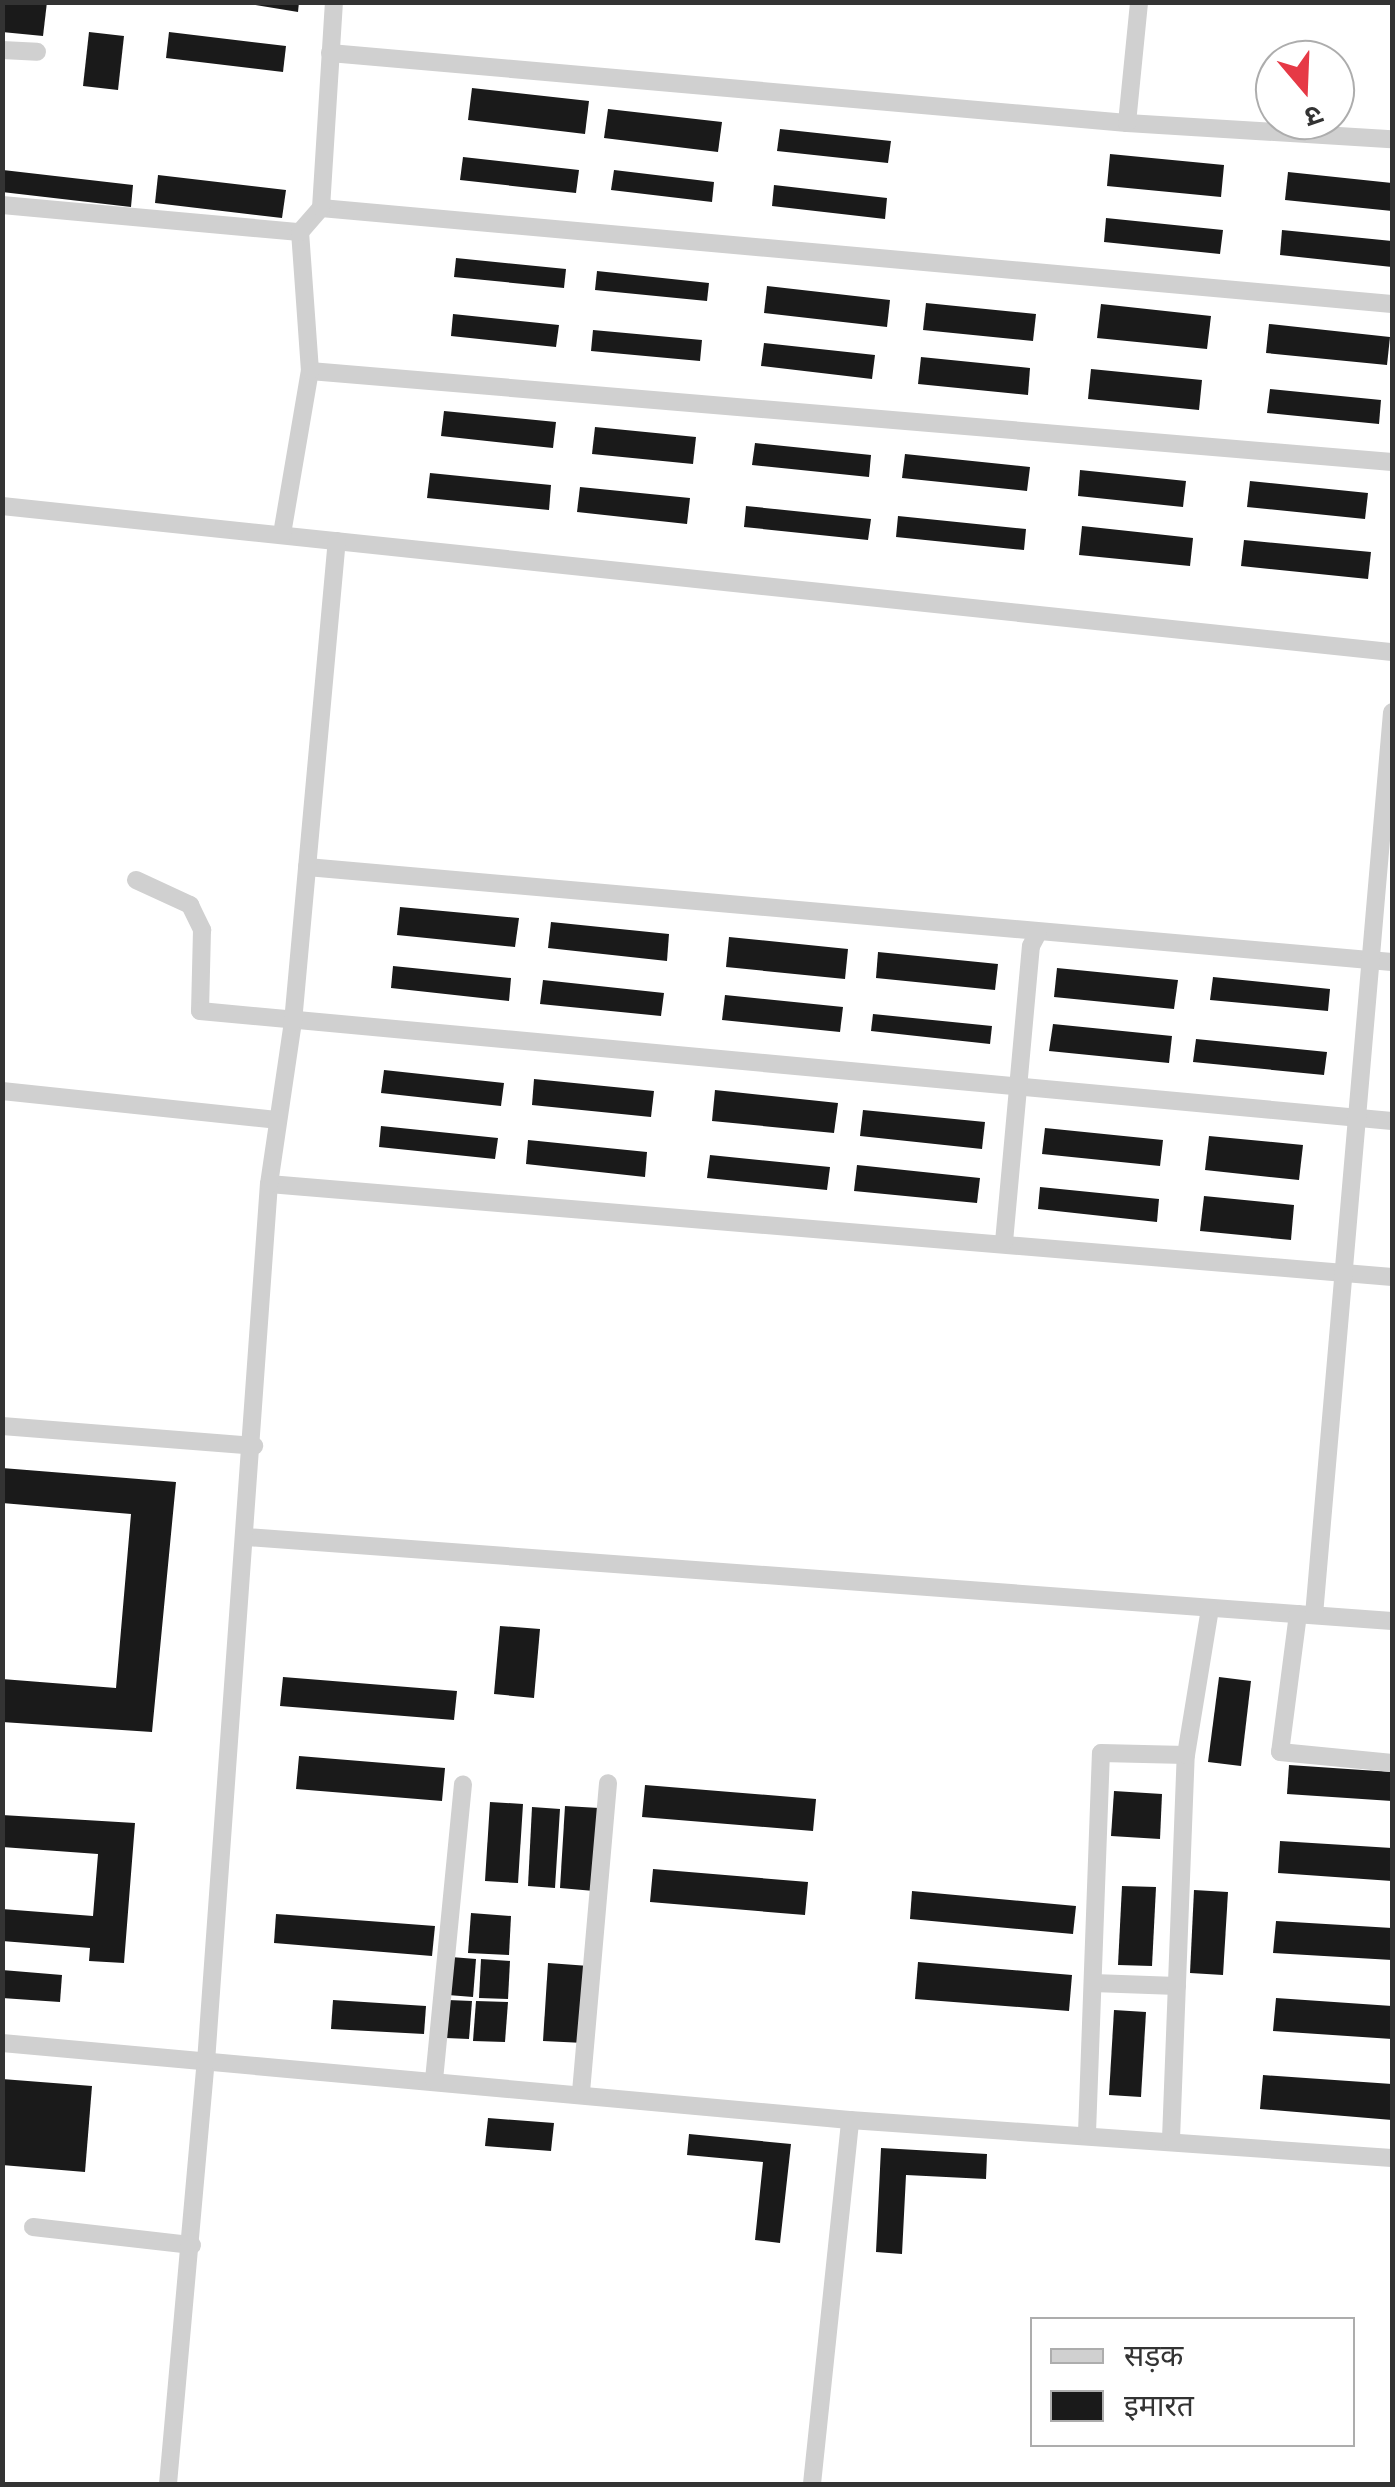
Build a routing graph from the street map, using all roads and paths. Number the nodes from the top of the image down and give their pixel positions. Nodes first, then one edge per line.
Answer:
1 (334, 2) edge
2 (1139, 2) edge
3 (2, 50) edge
4 (37, 52) dead end
5 (330, 53) junction
6 (1127, 123) junction
7 (1392, 139) edge
8 (2, 205) edge
9 (321, 208) junction
10 (300, 232) junction
11 (1392, 304) edge
12 (310, 371) junction
13 (1392, 462) edge
14 (2, 506) edge
15 (282, 534) junction
16 (337, 541) junction
17 (1392, 652) edge
18 (1392, 712) edge
19 (1388, 805) edge
20 (307, 868) junction
21 (136, 880) dead end
22 (1038, 932) junction
23 (1371, 960) junction
24 (1392, 962) edge
25 (293, 1022) junction
26 (1022, 1087) junction
27 (2, 1091) edge
28 (1357, 1117) junction
29 (276, 1120) junction
30 (1392, 1121) edge
31 (269, 1184) junction
32 (1004, 1242) junction
33 (1344, 1273) junction
34 (1392, 1276) edge
35 (2, 1426) edge
36 (254, 1446) junction
37 (246, 1537) junction
38 (1210, 1608) junction
39 (1306, 1615) junction
40 (1392, 1621) edge
41 (1186, 1755) junction
42 (1392, 1763) edge
43 (608, 1782) dead end
44 (462, 1784) dead end
45 (1093, 1983) junction
46 (1177, 1986) junction
47 (2, 2042) edge
48 (206, 2062) junction
49 (434, 2080) junction
50 (581, 2092) junction
51 (850, 2120) junction
52 (1087, 2133) junction
53 (1170, 2139) junction
54 (1392, 2158) edge
55 (33, 2227) dead end
56 (192, 2245) junction
57 (168, 2484) edge
58 (812, 2484) edge

1 - 5 street
2 - 6 street
3 - 4 street
5 - 6 street
5 - 9 street
6 - 7 street
8 - 10 street
9 - 10 street
9 - 11 street
10 - 12 street
12 - 13 street
12 - 15 street
14 - 15 street
15 - 16 street
16 - 17 street
16 - 20 street
18 - 19 street
19 - 23 street
20 - 22 street
20 - 25 street
21 - 25 street
22 - 23 street
22 - 26 street
23 - 24 street
23 - 28 street
25 - 26 street
25 - 29 street
26 - 28 street
26 - 32 street
27 - 29 street
28 - 30 street
28 - 33 street
29 - 31 street
31 - 32 street
31 - 36 street
32 - 33 street
33 - 34 street
33 - 39 street
35 - 36 street
36 - 37 street
37 - 38 street
37 - 48 street
38 - 39 street
38 - 41 street
39 - 40 street
39 - 42 street
41 - 45 street
41 - 46 street
43 - 50 street
44 - 49 street
45 - 46 street
45 - 52 street
46 - 53 street
47 - 48 street
48 - 49 street
48 - 56 street
49 - 50 street
50 - 51 street
51 - 52 street
51 - 58 street
52 - 53 street
53 - 54 street
55 - 56 street
56 - 57 street

